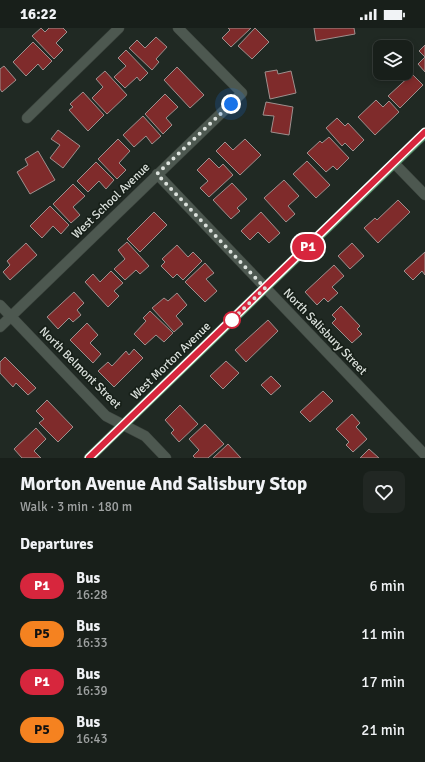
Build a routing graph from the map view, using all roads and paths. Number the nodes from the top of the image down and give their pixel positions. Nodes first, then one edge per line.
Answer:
1 (119, 28) edge
2 (178, 28) edge
3 (27, 118) dead end
4 (425, 133) edge
5 (394, 163) junction
6 (157, 174) junction
7 (425, 195) edge
8 (265, 288) junction
9 (0, 305) edge
10 (11, 316) junction
11 (0, 327) edge
12 (123, 425) junction
13 (425, 455) edge
14 (89, 458) edge
15 (166, 458) edge

1 - 3 street
2 - 6 street, West School Avenue
4 - 5 main road, West Morton Avenue
5 - 7 street
5 - 8 main road, West Morton Avenue
6 - 8 street, North Salisbury Street
6 - 10 street, West School Avenue
8 - 12 main road, West Morton Avenue
8 - 13 street, North Salisbury Street
9 - 10 street, North Belmont Street
10 - 11 street, West School Avenue
10 - 12 street, North Belmont Street
12 - 14 main road, West Morton Avenue
12 - 15 street, North Belmont Street

